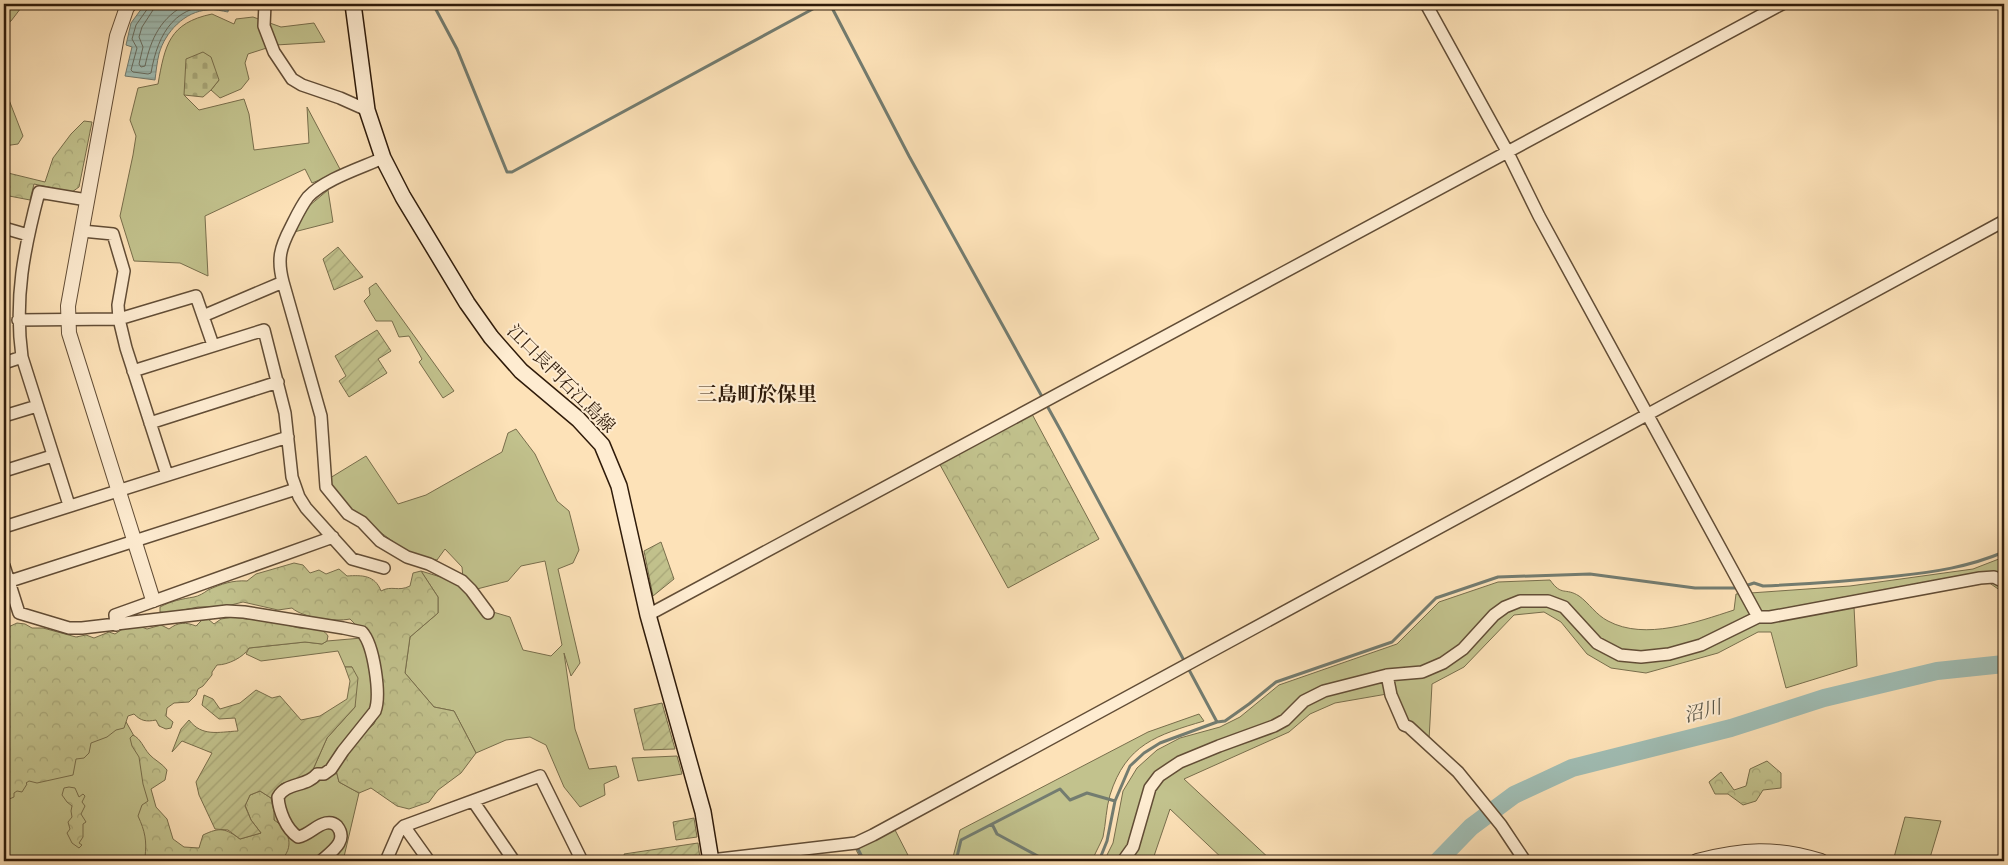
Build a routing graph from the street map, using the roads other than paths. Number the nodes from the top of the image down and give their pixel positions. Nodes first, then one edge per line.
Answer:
1 (130, 4) edge
2 (265, 4) edge
3 (353, 4) edge
4 (1426, 4) edge
5 (1782, 4) edge
6 (367, 110) junction
7 (1507, 151) junction
8 (383, 158) junction
9 (87, 200) junction
10 (2004, 221) edge
11 (4, 228) edge
12 (82, 231) junction
13 (28, 235) junction
14 (283, 282) junction
15 (203, 316) junction
16 (119, 319) junction
17 (18, 320) junction
18 (69, 320) junction
19 (213, 345) junction
20 (22, 357) junction
21 (4, 363) edge
22 (133, 371) junction
23 (278, 382) junction
24 (37, 406) junction
25 (1649, 414) junction
26 (4, 416) edge
27 (150, 423) junction
28 (288, 438) junction
29 (52, 456) junction
30 (4, 471) edge
31 (167, 475) junction
32 (296, 489) junction
33 (118, 492) junction
34 (69, 505) junction
35 (4, 526) edge
36 (333, 537) junction
37 (135, 542) junction
38 (4, 566) edge
39 (384, 568) dead end
40 (6, 582) edge
41 (2004, 582) edge
42 (152, 600) junction
43 (488, 613) dead end
44 (648, 615) junction
45 (1758, 616) junction
46 (116, 625) junction
47 (1387, 676) junction
48 (473, 801) junction
49 (404, 826) junction
50 (1750, 856) edge
51 (322, 861) edge
52 (386, 861) edge
53 (429, 861) edge
54 (514, 861) edge
55 (582, 861) edge
56 (711, 861) edge
57 (1123, 861) edge
58 (1525, 861) edge
59 (1697, 861) edge
60 (1821, 861) edge

1 - 9 street
2 - 6 street
3 - 6 main road, 江口長門石江島線
4 - 7 street
5 - 7 street
6 - 8 main road, 江口長門石江島線
7 - 25 street
7 - 44 street
8 - 14 street
8 - 44 main road, 江口長門石江島線
9 - 12 street
9 - 13 street
10 - 25 street
11 - 13 street
12 - 16 street
12 - 18 street
13 - 17 street
14 - 15 street
14 - 43 street
15 - 16 street
15 - 19 street
16 - 18 street
16 - 22 street
17 - 18 street
17 - 20 street
18 - 33 street
19 - 22 street
19 - 23 street
20 - 21 street
20 - 24 street
22 - 27 street
23 - 27 street
23 - 28 street
24 - 26 street
24 - 29 street
25 - 45 street
25 - 56 street
27 - 31 street
28 - 31 street
28 - 32 street
29 - 30 street
29 - 34 street
31 - 33 street
32 - 36 street
32 - 37 street
33 - 34 street
33 - 37 street
34 - 35 street
36 - 39 street
36 - 42 street
37 - 40 street
37 - 42 street
38 - 40 street
40 - 46 street
41 - 45 street
42 - 46 street
44 - 56 main road, 江口長門石江島線
45 - 47 street
46 - 51 street
47 - 57 street
47 - 58 street
48 - 49 street
48 - 54 street
48 - 55 street
49 - 52 street
49 - 53 street
50 - 59 street
50 - 60 street

